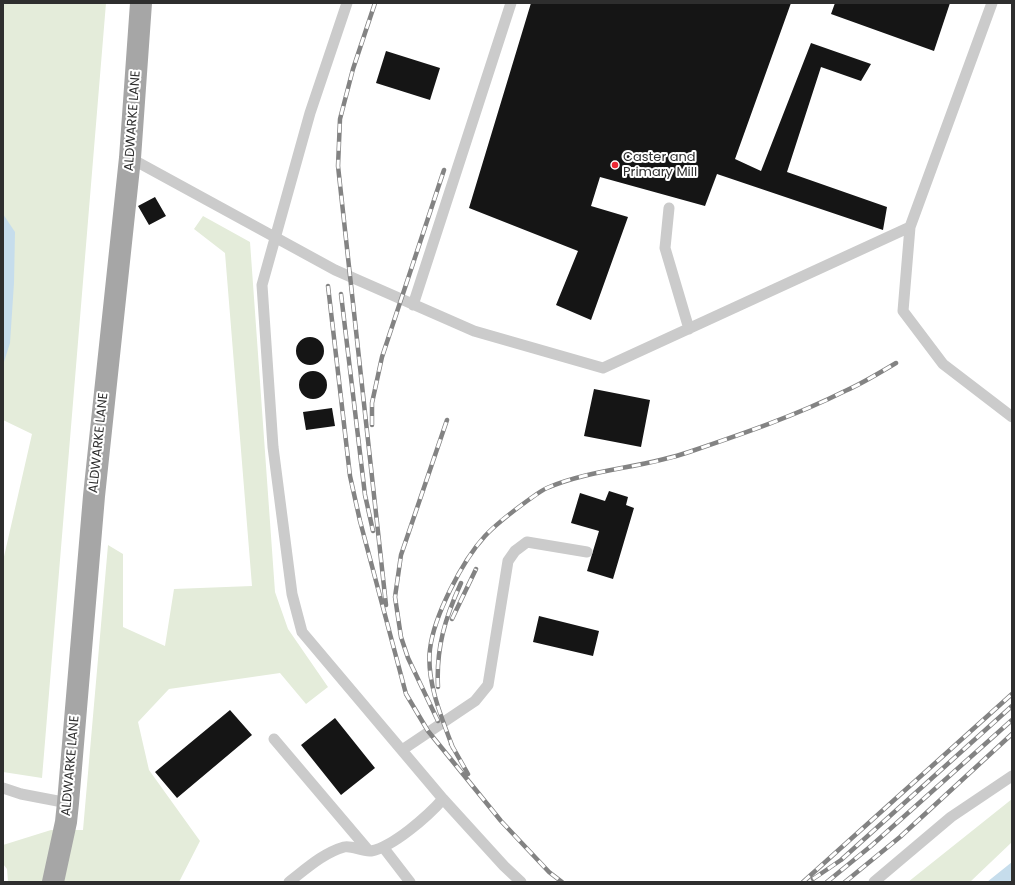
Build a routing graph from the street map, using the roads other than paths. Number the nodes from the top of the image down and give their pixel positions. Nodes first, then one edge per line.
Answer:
1 (142, 3) edge
2 (347, 3) edge
3 (511, 3) edge
4 (992, 3) edge
5 (130, 158) junction
6 (669, 208) dead end
7 (910, 227) junction
8 (276, 236) junction
9 (413, 305) junction
10 (689, 329) junction
11 (1012, 417) edge
12 (587, 552) dead end
13 (274, 739) dead end
14 (402, 750) junction
15 (1012, 776) edge
16 (3, 788) edge
17 (443, 799) junction
18 (67, 812) junction
19 (383, 847) junction
20 (370, 851) junction
21 (53, 882) edge
22 (289, 882) edge
23 (410, 882) edge
24 (521, 882) edge
25 (874, 882) edge

1 - 5 main road, ALDWARKE LANE
2 - 8 lane
3 - 9 lane
4 - 7 lane
5 - 8 lane
5 - 18 main road, ALDWARKE LANE
6 - 10 lane
7 - 10 lane
7 - 11 lane
8 - 9 lane
8 - 14 lane
9 - 10 lane
12 - 14 lane
13 - 20 lane
14 - 17 lane
15 - 25 lane
16 - 18 lane
17 - 19 lane
17 - 24 lane
18 - 21 main road, ALDWARKE LANE
19 - 20 lane
19 - 23 lane
20 - 22 lane

